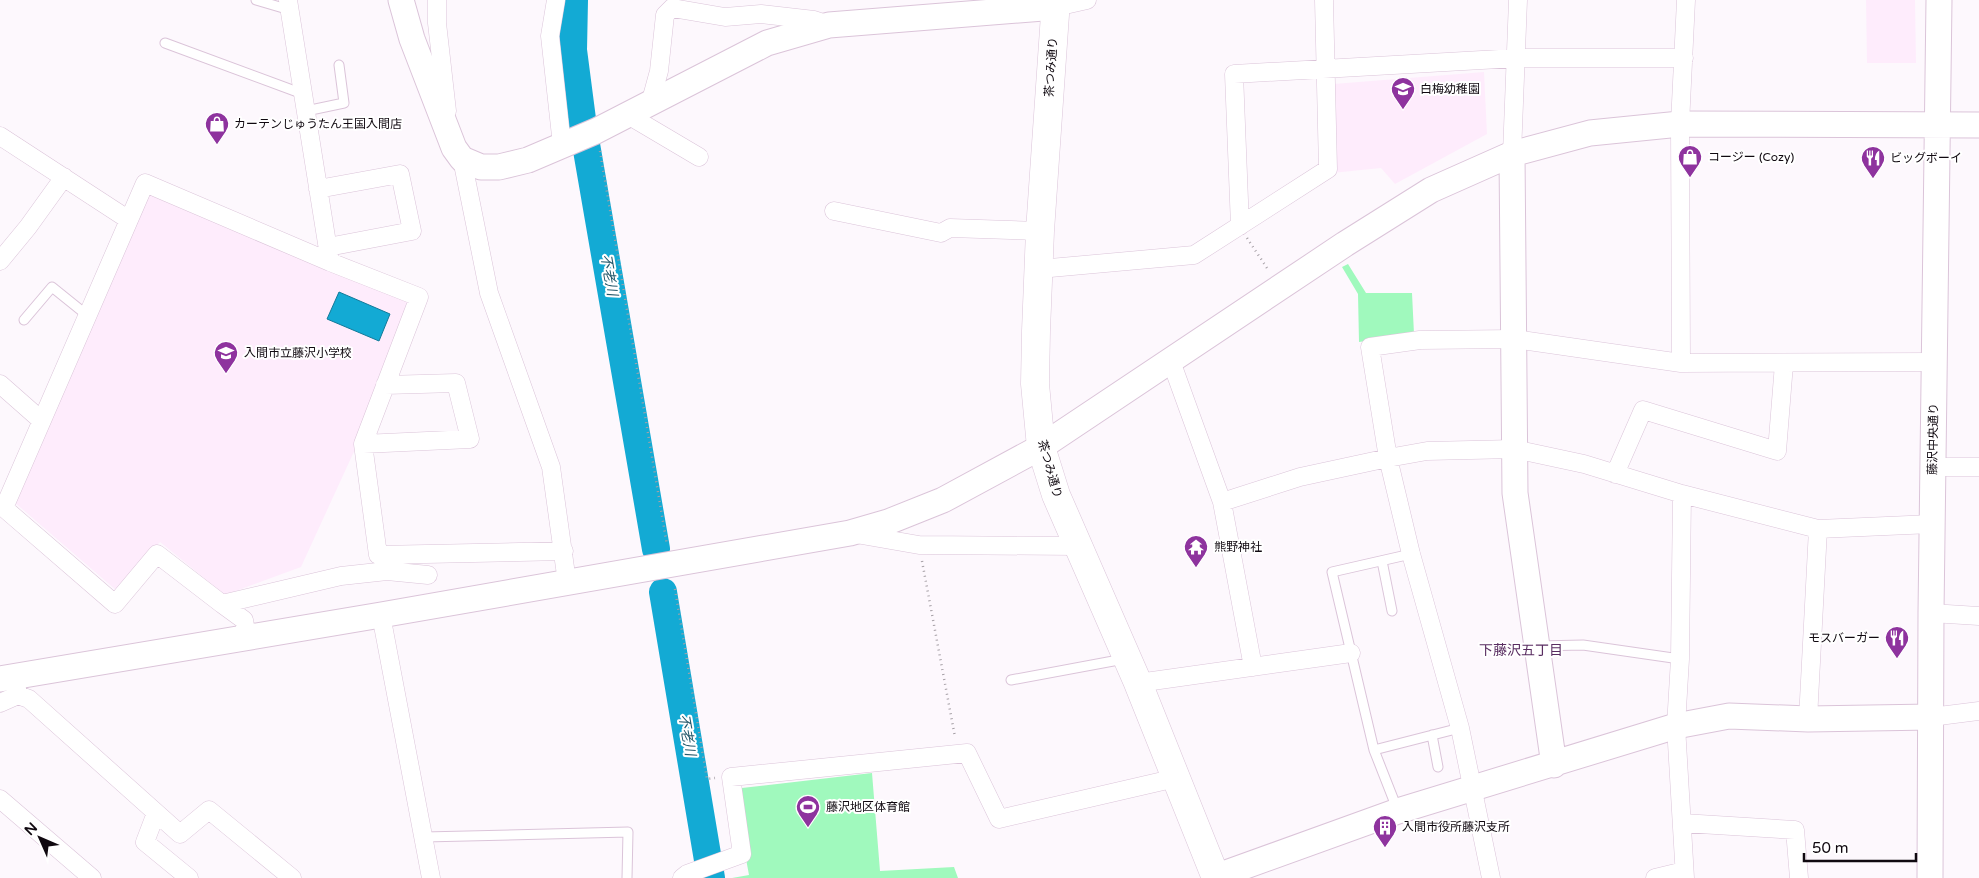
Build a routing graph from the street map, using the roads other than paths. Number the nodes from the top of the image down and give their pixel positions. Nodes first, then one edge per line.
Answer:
1 (256, 0) edge
2 (401, 0) edge
3 (437, 0) edge
4 (556, 0) edge
5 (1087, 0) edge
6 (1324, 0) edge
7 (1518, 0) edge
8 (1686, 0) edge
9 (1939, 0) edge
10 (1056, 4) edge
11 (289, 5) edge
12 (746, 8) edge
13 (829, 25) junction
14 (165, 44) dead end
15 (1518, 58) junction
16 (1684, 58) junction
17 (339, 65) dead end
18 (1325, 69) junction
19 (305, 102) junction
20 (650, 104) junction
21 (628, 115) junction
22 (1680, 124) junction
23 (1936, 124) junction
24 (1979, 125) edge
25 (449, 134) junction
26 (0, 136) edge
27 (562, 145) junction
28 (1512, 154) junction
29 (699, 157) dead end
30 (462, 159) junction
31 (64, 177) junction
32 (318, 189) junction
33 (834, 211) dead end
34 (129, 220) junction
35 (1240, 226) junction
36 (1040, 230) junction
37 (329, 254) junction
38 (0, 262) edge
39 (1039, 270) junction
40 (88, 316) junction
41 (24, 320) dead end
42 (1514, 339) junction
43 (1171, 361) junction
44 (1934, 362) junction
45 (1681, 363) junction
46 (1784, 364) junction
47 (0, 384) edge
48 (385, 385) junction
49 (42, 421) junction
50 (363, 444) junction
51 (1041, 447) junction
52 (1514, 449) junction
53 (1388, 458) junction
54 (1979, 466) edge
55 (1933, 467) junction
56 (1615, 474) junction
57 (1682, 494) junction
58 (1222, 502) junction
59 (1932, 524) junction
60 (1818, 529) junction
61 (850, 533) junction
62 (1077, 546) junction
63 (564, 552) junction
64 (1411, 554) junction
65 (1382, 561) junction
66 (428, 575) dead end
67 (567, 582) junction
68 (222, 604) junction
69 (1392, 611) dead end
70 (1931, 613) junction
71 (381, 616) junction
72 (1979, 616) edge
73 (247, 638) junction
74 (1536, 646) junction
75 (1351, 653) junction
76 (1126, 659) junction
77 (1680, 659) junction
78 (1252, 667) junction
79 (1011, 680) dead end
80 (1138, 683) junction
81 (11, 684) edge
82 (0, 703) edge
83 (1979, 711) edge
84 (1931, 717) junction
85 (1808, 719) junction
86 (1676, 726) junction
87 (1460, 728) junction
88 (1432, 735) junction
89 (1374, 750) junction
90 (1554, 765) junction
91 (1438, 767) dead end
92 (1176, 778) junction
93 (1472, 788) junction
94 (0, 799) edge
95 (1398, 811) junction
96 (156, 813) junction
97 (1683, 823) junction
98 (424, 837) junction
99 (71, 871) edge
100 (1684, 874) edge
101 (684, 876) edge
102 (92, 878) edge
103 (189, 878) edge
104 (292, 878) edge
105 (431, 878) edge
106 (627, 878) edge
107 (1216, 878) edge
108 (1491, 878) edge
109 (1656, 878) edge
110 (1799, 878) edge
111 (1930, 878) edge

1 - 11 lane
2 - 25 street
3 - 25 street
4 - 27 street
5 - 10 street
6 - 18 street
7 - 15 street
8 - 16 street
9 - 23 street, 藤沢中央通り
10 - 13 street
10 - 36 main road, 茶つみ通り
11 - 19 street
12 - 13 street
12 - 20 street
13 - 20 street
14 - 19 lane
15 - 16 street
15 - 18 street
15 - 28 street
16 - 22 street
17 - 19 lane
18 - 35 street
18 - 35 street
19 - 32 street
20 - 21 street
21 - 27 street
21 - 29 street
22 - 23 street
22 - 28 street
22 - 45 street
23 - 24 street
23 - 44 street, 藤沢中央通り
25 - 30 street
26 - 31 street
27 - 30 street
28 - 42 street
28 - 43 street
30 - 63 street
31 - 34 street
31 - 38 street
32 - 37 street
32 - 37 street
33 - 36 street
34 - 37 street
34 - 40 street
35 - 39 street
36 - 39 main road, 茶つみ通り
37 - 48 street
39 - 51 main road, 茶つみ通り
40 - 41 lane
40 - 49 street
42 - 45 street
42 - 52 street
42 - 53 street
43 - 51 street
43 - 58 street
44 - 46 street
44 - 55 street, 藤沢中央通り
45 - 46 street
46 - 56 street
47 - 49 street
48 - 50 street
48 - 50 street
49 - 68 street
50 - 63 street
51 - 61 street
51 - 62 main road, 茶つみ通り
52 - 53 street
52 - 56 street
52 - 74 street
53 - 58 street
53 - 64 street
54 - 55 street
55 - 59 street, 藤沢中央通り
56 - 57 street
57 - 60 street
57 - 77 street
58 - 78 street
59 - 60 street
59 - 70 street, 藤沢中央通り
60 - 85 street
61 - 62 street
61 - 67 street
62 - 76 main road, 茶つみ通り
63 - 67 street
64 - 65 lane
64 - 87 street
65 - 69 lane
65 - 75 lane
66 - 68 street
67 - 71 street
68 - 73 street
70 - 72 street
70 - 84 street, 藤沢中央通り
71 - 73 street
71 - 98 street
73 - 81 street
74 - 77 lane
74 - 90 street
75 - 78 street
75 - 89 lane
76 - 79 lane
76 - 80 main road, 茶つみ通り
77 - 86 street
78 - 80 street
80 - 92 main road, 茶つみ通り
81 - 82 street
81 - 96 street
83 - 84 street
84 - 85 street
84 - 111 street, 藤沢中央通り
85 - 86 street
86 - 90 street
86 - 97 street
87 - 88 lane
87 - 93 street
88 - 89 lane
88 - 91 lane
89 - 95 lane
90 - 93 street
92 - 101 street
92 - 107 main road, 茶つみ通り
93 - 95 street
93 - 108 street
94 - 99 street
95 - 107 street
96 - 103 street
96 - 104 street
97 - 100 street
97 - 110 street
98 - 105 street
98 - 106 lane
99 - 102 street
100 - 109 street

